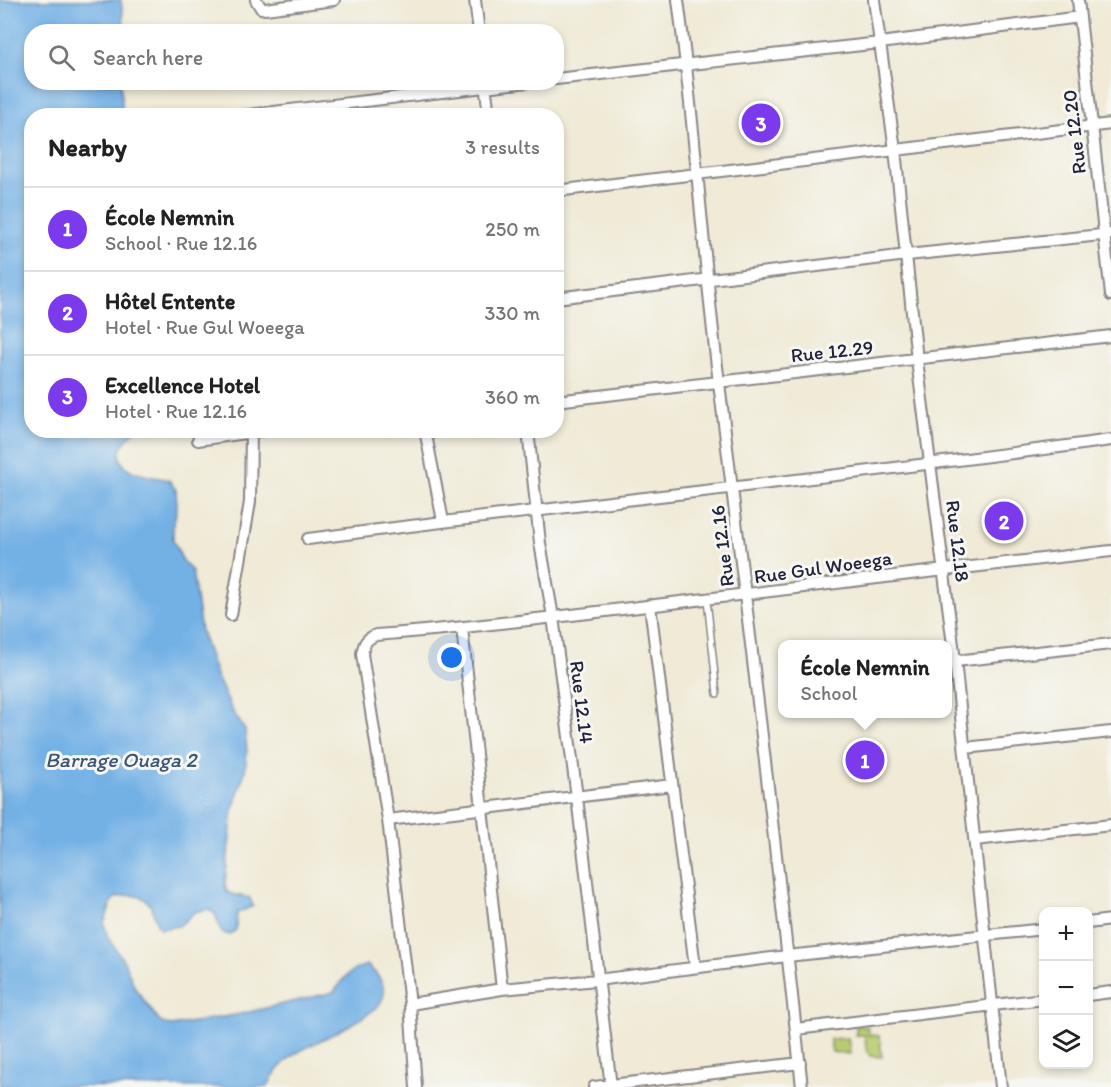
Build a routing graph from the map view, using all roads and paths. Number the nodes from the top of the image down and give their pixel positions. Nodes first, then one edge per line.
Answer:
1 (256, 0) edge
2 (334, 0) edge
3 (476, 0) edge
4 (678, 0) edge
5 (874, 0) edge
6 (1078, 0) edge
7 (1080, 17) junction
8 (478, 24) edge
9 (880, 43) junction
10 (686, 64) junction
11 (564, 78) edge
12 (446, 90) edge
13 (486, 90) edge
14 (303, 108) edge
15 (488, 108) edge
16 (1111, 124) edge
17 (1091, 126) junction
18 (895, 150) junction
19 (697, 173) junction
20 (564, 190) edge
21 (1108, 234) edge
22 (907, 255) junction
23 (708, 280) junction
24 (1111, 295) edge
25 (564, 297) edge
26 (1111, 336) edge
27 (917, 360) junction
28 (718, 381) junction
29 (564, 400) edge
30 (211, 438) edge
31 (251, 438) edge
32 (427, 438) edge
33 (529, 438) edge
34 (198, 440) dead end
35 (1111, 440) edge
36 (930, 465) junction
37 (733, 487) junction
38 (536, 510) junction
39 (443, 521) junction
40 (308, 539) dead end
41 (1111, 551) edge
42 (943, 569) junction
43 (746, 595) junction
44 (707, 599) junction
45 (650, 605) junction
46 (231, 615) dead end
47 (553, 617) junction
48 (462, 628) junction
49 (1111, 644) edge
50 (955, 661) junction
51 (717, 694) dead end
52 (1111, 732) edge
53 (965, 748) junction
54 (672, 785) junction
55 (576, 797) junction
56 (482, 808) junction
57 (388, 819) junction
58 (1111, 825) edge
59 (975, 840) junction
60 (1111, 920) edge
61 (1093, 922) edge
62 (1039, 930) edge
63 (984, 936) junction
64 (787, 956) junction
65 (695, 967) junction
66 (597, 980) junction
67 (502, 988) junction
68 (1111, 992) edge
69 (1093, 994) edge
70 (1039, 1000) edge
71 (410, 1004) junction
72 (991, 1005) junction
73 (796, 1029) junction
74 (800, 1063) junction
75 (611, 1086) edge
76 (416, 1087) edge
77 (594, 1087) edge
78 (802, 1087) edge
79 (1001, 1087) edge

1 - 2 street
3 - 8 street
4 - 10 street, Rue 12.16
5 - 9 street, Rue 12.18
6 - 7 street, Rue 12.20
7 - 9 street
7 - 17 street, Rue 12.20
9 - 10 street
9 - 18 street, Rue 12.18
10 - 11 street
10 - 19 street, Rue 12.16
12 - 14 street
13 - 15 street
16 - 17 street
17 - 18 street
17 - 21 street, Rue 12.20
18 - 19 street
18 - 22 street, Rue 12.18
19 - 20 street
19 - 23 street, Rue 12.16
21 - 22 street
21 - 24 street, Rue 12.20
22 - 23 street
22 - 27 street, Rue 12.18
23 - 25 street
23 - 28 street, Rue 12.16
26 - 27 street, Rue 12.29
27 - 28 street, Rue 12.29
27 - 36 street, Rue 12.18
28 - 29 street, Rue 12.29
28 - 37 street, Rue 12.16
30 - 34 street
31 - 46 street
32 - 39 street
33 - 38 street, Rue 12.14
35 - 36 street
36 - 37 street
36 - 42 street, Rue 12.18
37 - 38 street
37 - 43 street, Rue 12.16
38 - 39 street
38 - 47 street, Rue 12.14
39 - 40 street
41 - 42 street, Rue Gul Woeega
42 - 43 street, Rue Gul Woeega
42 - 50 street, Rue 12.18
43 - 44 street, Rue Gul Woeega
43 - 64 street, Rue 12.16
44 - 45 street, Rue Gul Woeega
44 - 51 lane
45 - 47 street, Rue Gul Woeega
45 - 54 street
47 - 48 street, Rue Gul Woeega
47 - 55 street, Rue 12.14
48 - 56 street
48 - 57 street, Rue Gul Woeega
49 - 50 street
50 - 53 street, Rue 12.18
52 - 53 street
53 - 59 street, Rue 12.18
54 - 55 street
54 - 65 street
55 - 56 street
55 - 66 street, Rue 12.14
56 - 57 street
56 - 67 street
57 - 71 street
58 - 59 street
59 - 63 street, Rue 12.18
60 - 61 street
62 - 63 street
63 - 64 street
63 - 72 street, Rue 12.18
64 - 65 street
64 - 73 street, Rue 12.16
65 - 66 street
66 - 67 street
66 - 75 street, Rue 12.14
67 - 71 street
68 - 69 street
70 - 72 street
71 - 76 street
72 - 73 street
72 - 79 street, Rue 12.18
73 - 74 street, Rue 12.16
74 - 75 street
74 - 78 street, Rue 12.16
75 - 77 street

